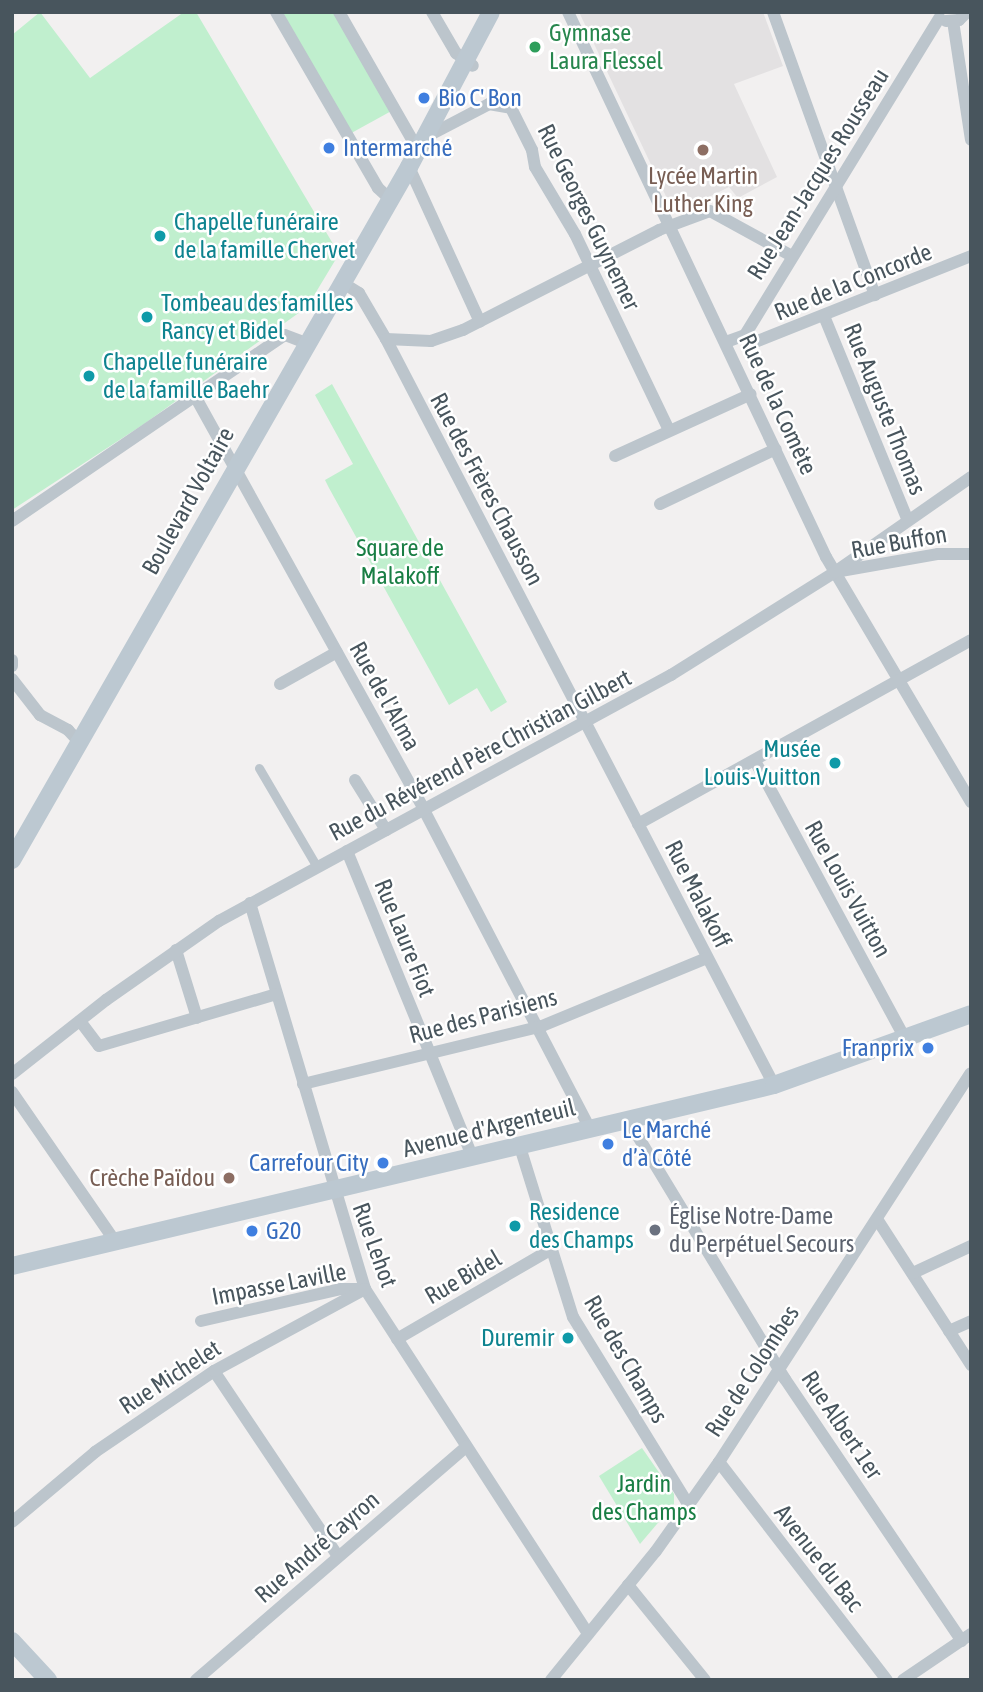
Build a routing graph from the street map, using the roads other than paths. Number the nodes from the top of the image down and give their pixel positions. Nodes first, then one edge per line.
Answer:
1 (276, 12) edge
2 (339, 12) edge
3 (432, 12) edge
4 (491, 12) edge
5 (502, 12) edge
6 (568, 12) edge
7 (774, 12) edge
8 (969, 13) edge
9 (936, 15) edge
10 (953, 21) junction
11 (469, 63) junction
12 (424, 139) junction
13 (971, 140) edge
14 (409, 167) junction
15 (836, 185) junction
16 (390, 199) junction
17 (670, 227) junction
18 (792, 256) junction
19 (971, 256) edge
20 (589, 265) junction
21 (342, 283) junction
22 (875, 295) junction
23 (824, 316) junction
24 (480, 322) junction
25 (748, 339) junction
26 (386, 340) junction
27 (726, 342) junction
28 (308, 344) junction
29 (732, 355) junction
30 (751, 394) junction
31 (195, 398) junction
32 (669, 430) junction
33 (776, 449) junction
34 (615, 456) dead end
35 (234, 468) junction
36 (971, 477) edge
37 (660, 504) dead end
38 (907, 518) junction
39 (12, 521) edge
40 (971, 554) edge
41 (835, 572) junction
42 (971, 640) edge
43 (337, 652) junction
44 (12, 660) edge
45 (12, 666) edge
46 (12, 680) edge
47 (899, 682) junction
48 (280, 684) dead end
49 (586, 722) junction
50 (80, 743) junction
51 (755, 761) junction
52 (260, 768) dead end
53 (355, 780) dead end
54 (971, 802) edge
55 (424, 810) junction
56 (638, 824) junction
57 (386, 830) junction
58 (347, 851) junction
59 (12, 860) edge
60 (317, 867) junction
61 (250, 903) junction
62 (176, 950) junction
63 (707, 958) junction
64 (277, 994) junction
65 (971, 1014) edge
66 (197, 1018) junction
67 (80, 1021) junction
68 (536, 1027) junction
69 (905, 1038) junction
70 (430, 1053) junction
71 (971, 1073) edge
72 (12, 1074) edge
73 (303, 1084) junction
74 (774, 1085) junction
75 (12, 1093) edge
76 (628, 1120) junction
77 (590, 1129) junction
78 (520, 1147) junction
79 (473, 1158) junction
80 (334, 1191) junction
81 (877, 1219) junction
82 (114, 1240) junction
83 (971, 1246) edge
84 (550, 1250) junction
85 (12, 1266) edge
86 (913, 1273) junction
87 (365, 1289) junction
88 (201, 1321) dead end
89 (971, 1321) edge
90 (949, 1331) junction
91 (397, 1339) junction
92 (971, 1365) edge
93 (779, 1366) junction
94 (214, 1371) junction
95 (466, 1447) junction
96 (719, 1462) junction
97 (688, 1504) junction
98 (12, 1522) edge
99 (338, 1556) junction
100 (628, 1585) junction
101 (588, 1634) junction
102 (968, 1637) edge
103 (12, 1641) edge
104 (48, 1680) edge
105 (196, 1680) edge
106 (551, 1680) edge
107 (705, 1680) edge
108 (887, 1680) edge
109 (903, 1680) edge

1 - 16 street
2 - 12 street
3 - 11 street
4 - 11 main road, Boulevard Voltaire
5 - 11 main road, Boulevard Voltaire
6 - 17 street, Rue de la Comète
7 - 15 street
8 - 10 street
9 - 10 street
9 - 15 street, Rue Jean-Jacques Rousseau
10 - 13 street
11 - 12 main road, Boulevard Voltaire
12 - 14 main road, Boulevard Voltaire
12 - 20 street, Rue Georges Guynemer
14 - 16 main road, Boulevard Voltaire
14 - 24 street
15 - 18 street, Rue Jean-Jacques Rousseau
15 - 22 street
16 - 21 main road, Boulevard Voltaire
17 - 18 street
17 - 20 street
17 - 27 street, Rue de la Comète
18 - 25 street, Rue Jean-Jacques Rousseau
19 - 22 street, Rue de la Concorde
20 - 24 street
20 - 32 street, Rue Georges Guynemer
21 - 26 street, Rue des Frères Chausson
21 - 28 main road, Boulevard Voltaire
22 - 23 street, Rue de la Concorde
23 - 25 street, Rue de la Concorde
23 - 38 street, Rue Auguste Thomas
24 - 26 street
25 - 27 street
25 - 29 street, Rue de la Concorde
26 - 49 street, Rue des Frères Chausson
27 - 29 street, Rue de la Comète
28 - 31 street
28 - 35 main road, Boulevard Voltaire
29 - 30 street, Rue de la Comète
30 - 32 street
30 - 33 street, Rue de la Comète
31 - 35 street, Rue de l'Alma
31 - 39 street
32 - 34 street
33 - 37 street
33 - 41 street, Rue de la Comète
35 - 43 street, Rue de l'Alma
35 - 50 main road, Boulevard Voltaire
36 - 38 street, Rue du Révérend Père Christian Gilbert
38 - 41 street, Rue du Révérend Père Christian Gilbert
40 - 41 street, Rue Buffon
41 - 47 street, Rue de la Comète
41 - 49 street, Rue du Révérend Père Christian Gilbert
42 - 47 street
43 - 48 street
43 - 55 street, Rue de l'Alma
44 - 45 street
46 - 50 street
47 - 51 street
47 - 54 street, Rue de la Comète
49 - 55 street, Rue du Révérend Père Christian Gilbert
49 - 56 street, Rue Malakoff
50 - 59 main road, Boulevard Voltaire
51 - 56 street
51 - 69 street, Rue Louis Vuitton
52 - 60 street
53 - 57 street
55 - 57 street, Rue du Révérend Père Christian Gilbert
55 - 68 street, Rue de l'Alma
56 - 63 street, Rue Malakoff
57 - 58 street, Rue du Révérend Père Christian Gilbert
58 - 60 street, Rue du Révérend Père Christian Gilbert
58 - 70 street, Rue Laure Fiot
60 - 61 street, Rue du Révérend Père Christian Gilbert
61 - 62 street, Rue du Révérend Père Christian Gilbert
61 - 64 street, Rue Lehot
62 - 66 street
62 - 67 street, Rue du Révérend Père Christian Gilbert
63 - 68 street, Rue des Parisiens
63 - 74 street, Rue Malakoff
64 - 66 street
64 - 73 street, Rue Lehot
65 - 69 main road, Avenue d'Argenteuil
66 - 67 street
67 - 72 street, Rue du Révérend Père Christian Gilbert
68 - 70 street, Rue des Parisiens
68 - 77 street, Rue de l'Alma
69 - 74 main road, Avenue d'Argenteuil
70 - 73 street, Rue des Parisiens
70 - 79 street, Rue Laure Fiot
71 - 81 street, Rue de Colombes
73 - 80 street, Rue Lehot
74 - 76 main road, Avenue d'Argenteuil
75 - 82 street
76 - 77 main road, Avenue d'Argenteuil
76 - 93 street, Rue Albert 1er
77 - 78 main road, Avenue d'Argenteuil
78 - 79 main road, Avenue d'Argenteuil
78 - 84 street, Rue des Champs
79 - 80 main road, Avenue d'Argenteuil
80 - 82 main road, Avenue d'Argenteuil
80 - 87 street, Rue Lehot
81 - 86 street
81 - 93 street, Rue de Colombes
82 - 85 main road, Avenue d'Argenteuil
83 - 86 street
84 - 91 street, Rue Bidel
84 - 97 street, Rue des Champs
86 - 90 street
87 - 88 street, Impasse Laville
87 - 91 street, Rue Lehot
87 - 94 street, Rue Michelet
89 - 90 street
90 - 92 street
91 - 95 street, Rue Lehot
93 - 96 street, Rue de Colombes
93 - 102 street, Rue Albert 1er
94 - 98 street, Rue Michelet
94 - 99 street
95 - 99 street, Rue André Cayron
95 - 101 street, Rue Lehot
96 - 97 street, Rue de Colombes
96 - 108 street, Avenue du Bac
97 - 100 street, Rue de Colombes
99 - 105 street, Rue André Cayron
100 - 101 street, Rue de Colombes
100 - 107 street
101 - 106 street, Rue de Colombes
102 - 109 street
103 - 104 main road

